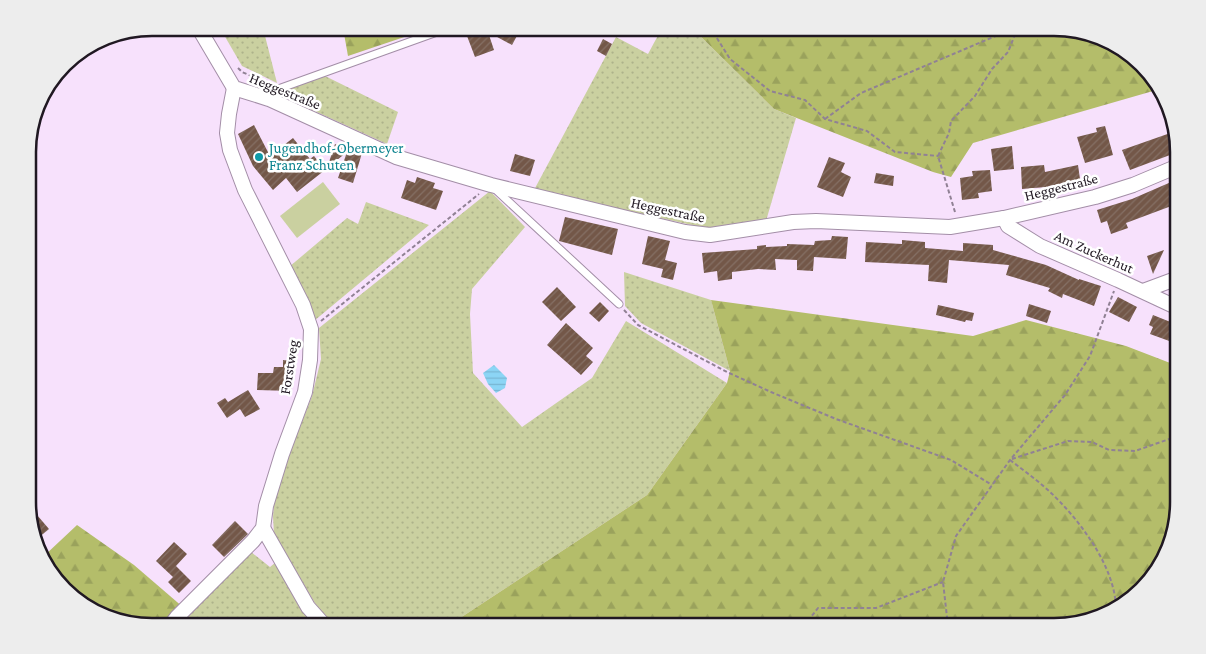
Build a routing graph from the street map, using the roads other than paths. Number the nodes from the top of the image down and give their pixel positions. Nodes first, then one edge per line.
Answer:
1 (203, 36) edge
2 (428, 36) edge
3 (234, 88) junction
4 (269, 100) junction
5 (1170, 169) edge
6 (491, 185) junction
7 (1004, 218) junction
8 (1170, 281) edge
9 (1143, 291) junction
10 (620, 304) road end
11 (1170, 304) edge
12 (263, 528) junction
13 (176, 618) edge
14 (318, 618) edge

1 - 3 street, Heggestraße
2 - 4 lane
3 - 4 street, Heggestraße
3 - 12 street, Forstweg
4 - 6 street, Heggestraße
5 - 7 street, Heggestraße
6 - 7 street, Heggestraße
6 - 10 lane
7 - 9 street, Am Zuckerhut
8 - 9 street
9 - 11 street, Am Zuckerhut
12 - 13 street
12 - 14 street

